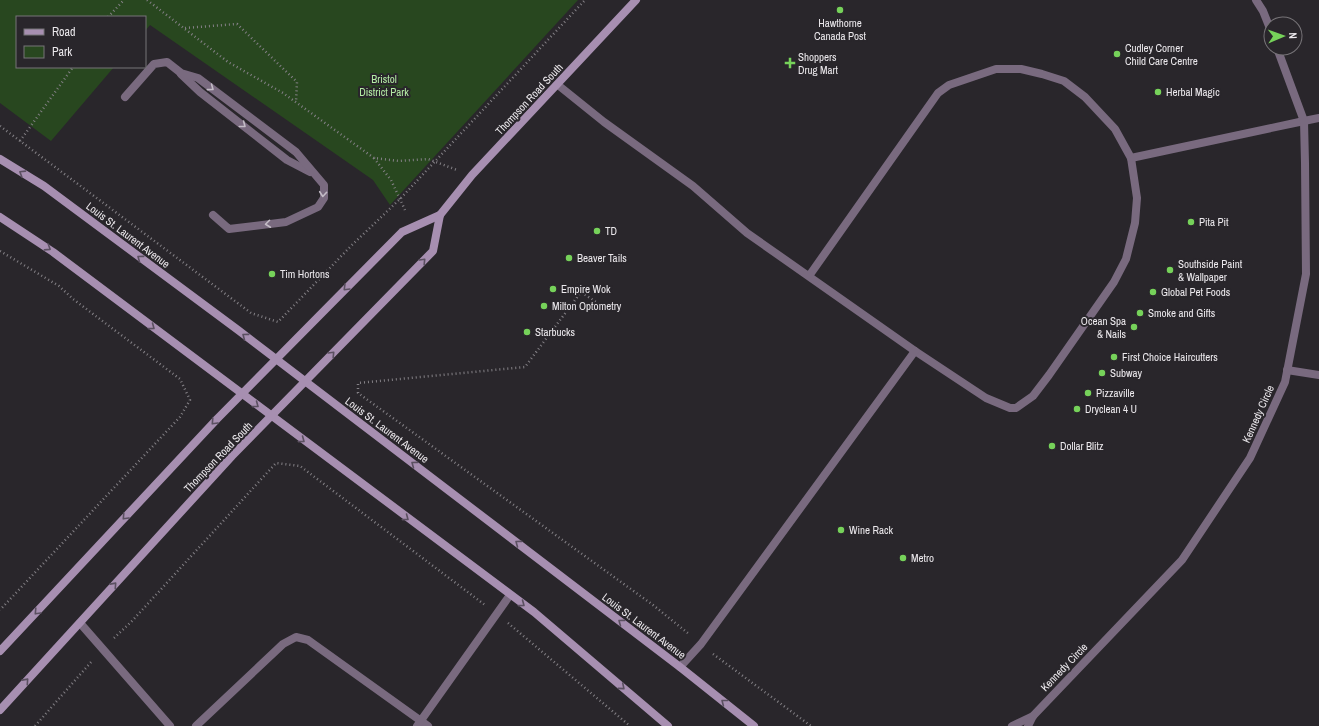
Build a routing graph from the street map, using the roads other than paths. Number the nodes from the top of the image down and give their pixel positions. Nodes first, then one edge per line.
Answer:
1 (636, 0) edge
2 (1256, 0) edge
3 (1265, 16) edge
4 (1280, 56) edge
5 (181, 73) junction
6 (558, 85) junction
7 (125, 97) dead end
8 (1319, 118) edge
9 (1304, 121) junction
10 (1131, 158) junction
11 (0, 159) edge
12 (315, 175) junction
13 (213, 215) dead end
14 (440, 215) junction
15 (0, 217) edge
16 (809, 276) junction
17 (915, 351) junction
18 (276, 359) junction
19 (1287, 370) junction
20 (1319, 375) edge
21 (305, 382) junction
22 (241, 394) junction
23 (271, 417) junction
24 (510, 595) junction
25 (80, 623) junction
26 (0, 652) edge
27 (680, 667) junction
28 (0, 710) edge
29 (1033, 716) junction
30 (418, 723) edge
31 (170, 726) edge
32 (196, 726) edge
33 (428, 726) edge
34 (668, 726) edge
35 (754, 726) edge
36 (1012, 726) edge
37 (1028, 726) edge

1 - 6 main road, Thompson Road South
2 - 3 street
4 - 9 street, Kennedy Circle
5 - 7 street
5 -> 12 street
5 -> 12 street
6 - 14 main road, Thompson Road South
6 - 16 street
8 - 9 street
9 - 10 street
9 - 19 street, Kennedy Circle
10 - 16 street
10 - 17 street
18 -> 11 main road, Louis St. Laurent Avenue
12 -> 13 street
14 -> 18 main road, Thompson Road South
21 -> 14 main road, Thompson Road South
15 -> 22 main road
16 - 17 street
17 - 27 street
18 - 21 main road, Louis St. Laurent Avenue
18 - 22 main road, Thompson Road South
19 - 20 street
19 - 29 street, Kennedy Circle
21 - 23 main road, Thompson Road South
27 -> 21 main road, Louis St. Laurent Avenue
22 -> 23 main road
22 -> 26 main road, Thompson Road South
23 -> 24 main road
25 -> 23 main road, Thompson Road South
24 - 30 street
24 -> 34 main road
28 -> 25 main road, Thompson Road South
25 - 31 street
35 -> 27 main road, Louis St. Laurent Avenue
29 - 36 street, Kennedy Circle
29 - 37 street, Kennedy Circle
30 - 32 street
30 - 33 street

